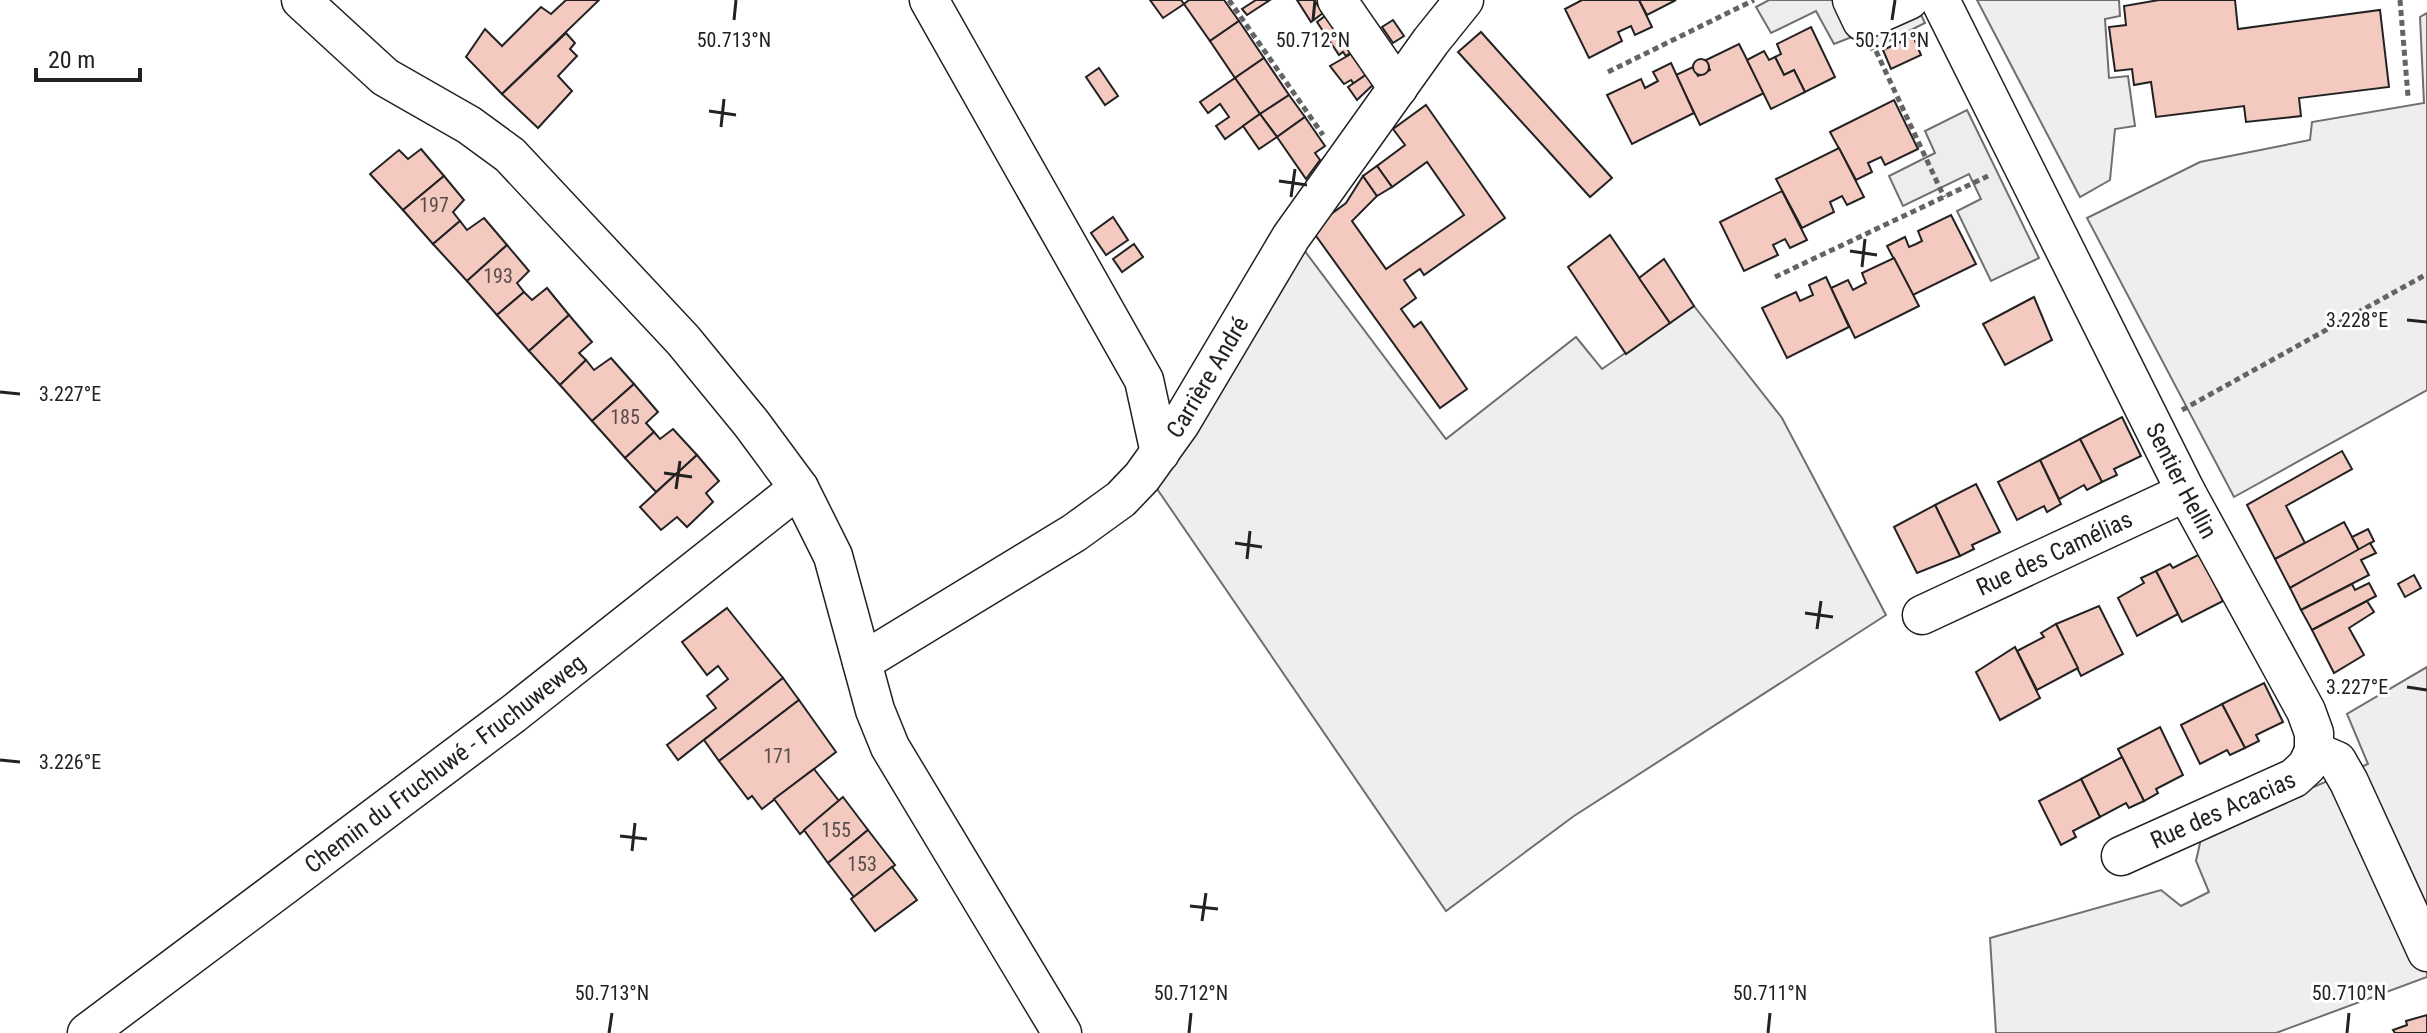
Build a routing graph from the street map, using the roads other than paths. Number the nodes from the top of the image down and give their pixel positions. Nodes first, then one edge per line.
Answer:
1 (301, 0) edge
2 (929, 0) edge
3 (1337, 0) edge
4 (1464, 0) edge
5 (1909, 0) edge
6 (1940, 0) edge
7 (1857, 11) edge
8 (1398, 88) junction
9 (1160, 453) junction
10 (799, 488) junction
11 (2186, 492) junction
12 (1922, 615) dead end
13 (862, 662) junction
14 (2314, 751) junction
15 (2121, 856) dead end
16 (2427, 952) edge
17 (87, 1033) edge
18 (1062, 1033) edge

1 - 10 street
2 - 9 street
3 - 8 street
4 - 8 street, Carrière André
5 - 7 street
6 - 11 street, Sentier Hellin
8 - 9 street, Carrière André
9 - 13 street, Carrière André
10 - 13 street
10 - 17 street, Chemin du Fruchuwé - Fruchuweweg
11 - 12 street, Rue des Camélias
11 - 14 street, Sentier Hellin
13 - 18 street
14 - 15 street, Rue des Acacias
14 - 16 street

